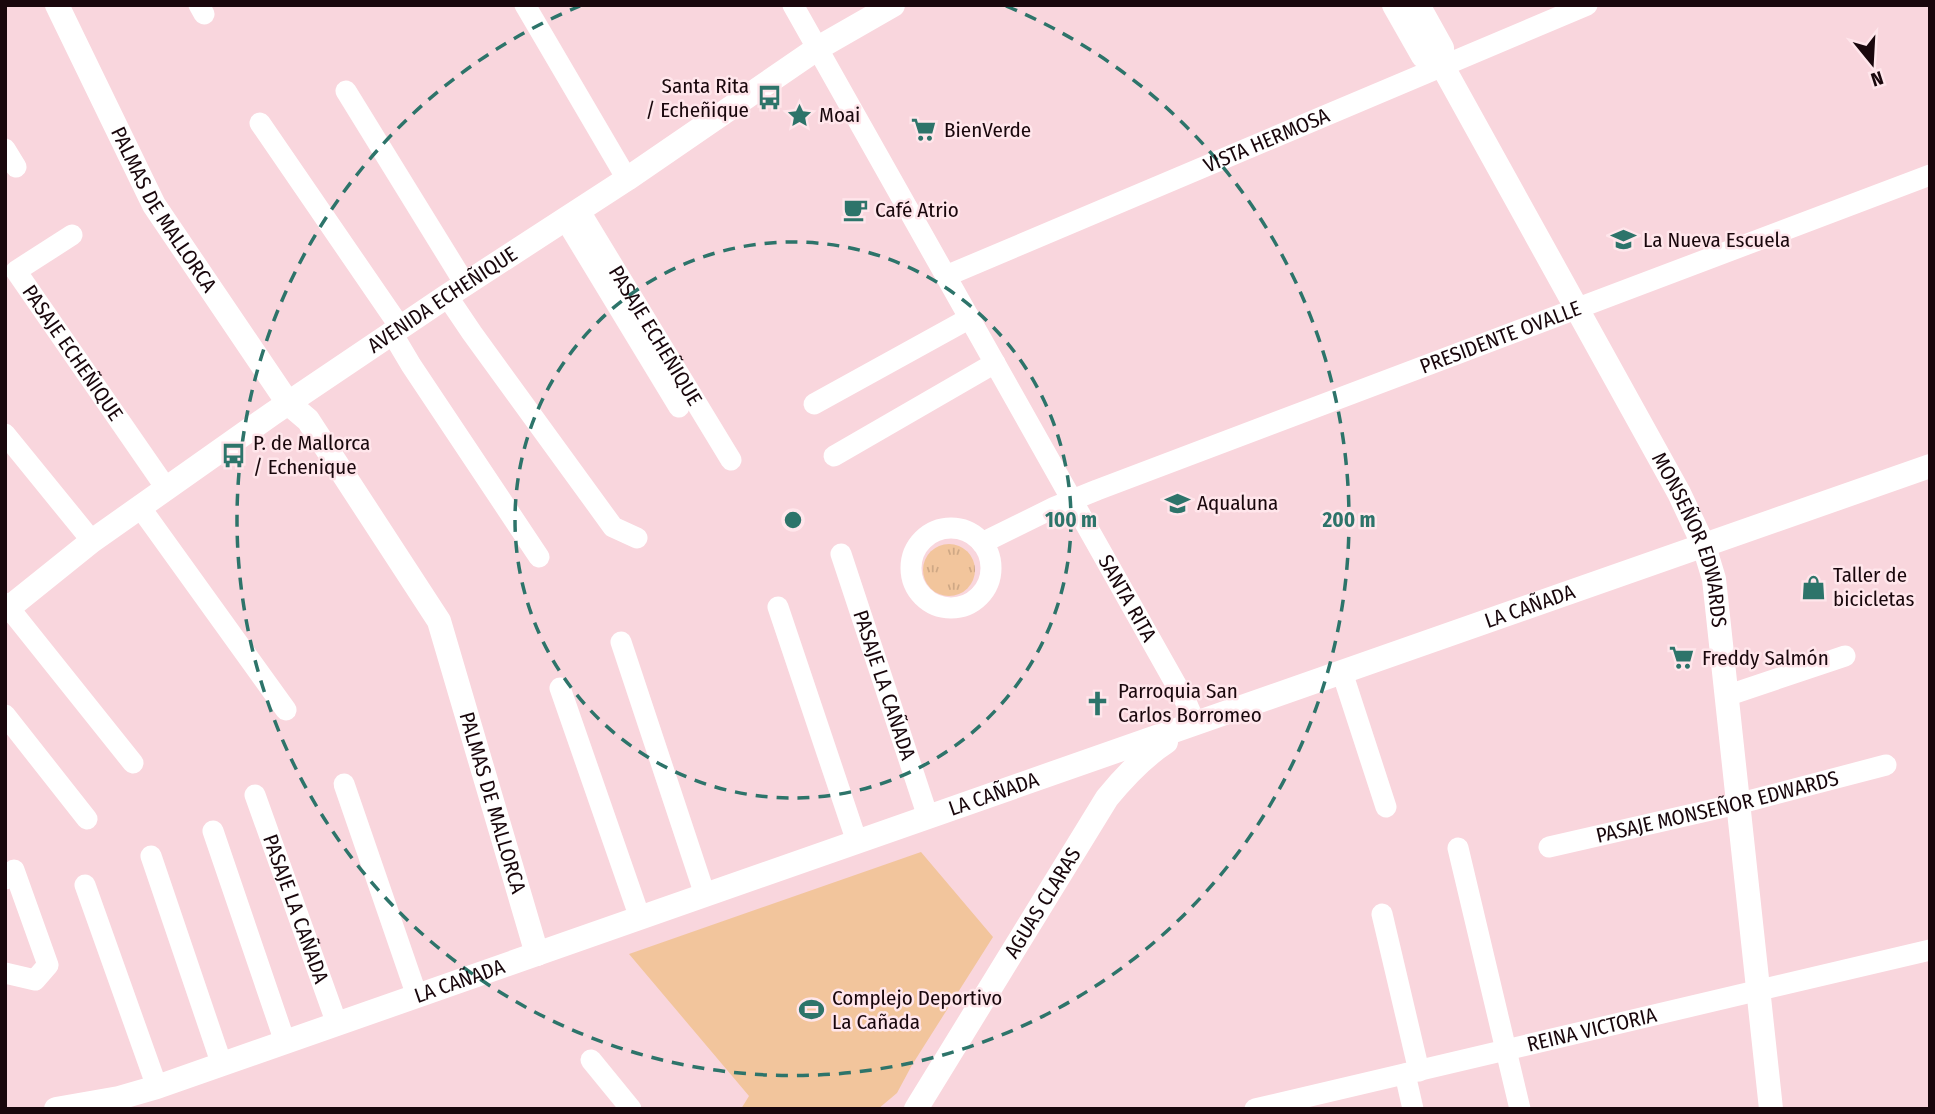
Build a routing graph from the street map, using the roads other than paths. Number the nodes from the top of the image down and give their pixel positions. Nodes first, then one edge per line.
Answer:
1 (57, 5) edge
2 (525, 5) edge
3 (793, 5) edge
4 (893, 5) edge
5 (1394, 5) edge
6 (1418, 5) edge
7 (1587, 5) edge
8 (818, 48) junction
9 (1443, 67) junction
10 (346, 91) dead end
11 (260, 123) dead end
12 (5, 149) edge
13 (16, 167) dead end
14 (1930, 175) edge
15 (627, 179) junction
16 (572, 215) junction
17 (72, 235) dead end
18 (946, 276) junction
19 (456, 290) junction
20 (1576, 309) junction
21 (970, 318) junction
22 (396, 330) junction
23 (995, 363) junction
24 (288, 404) junction
25 (814, 404) dead end
26 (679, 407) dead end
27 (5, 434) edge
28 (834, 456) dead end
29 (731, 460) dead end
30 (1930, 467) edge
31 (166, 488) junction
32 (1072, 499) junction
33 (140, 507) junction
34 (637, 538) dead end
35 (92, 541) junction
36 (982, 543) dead end
37 (1704, 546) junction
38 (841, 554) dead end
39 (539, 557) dead end
40 (7, 607) edge
41 (778, 607) dead end
42 (621, 642) dead end
43 (1845, 656) dead end
44 (1342, 672) junction
45 (560, 688) dead end
46 (1726, 696) junction
47 (286, 710) dead end
48 (5, 715) edge
49 (1195, 723) junction
50 (133, 763) dead end
51 (1076, 765) junction
52 (1886, 765) dead end
53 (344, 784) dead end
54 (255, 794) dead end
55 (1107, 798) junction
56 (1737, 804) junction
57 (1386, 807) dead end
58 (928, 817) junction
59 (87, 819) dead end
60 (213, 831) dead end
61 (857, 842) junction
62 (1549, 847) dead end
63 (1458, 848) dead end
64 (150, 856) dead end
65 (5, 879) edge
66 (85, 885) dead end
67 (705, 895) junction
68 (1382, 914) dead end
69 (640, 918) junction
70 (1930, 950) edge
71 (537, 954) junction
72 (5, 973) edge
73 (1757, 992) junction
74 (417, 996) junction
75 (337, 1024) junction
76 (285, 1042) junction
77 (1506, 1050) junction
78 (591, 1060) dead end
79 (222, 1065) junction
80 (1412, 1072) junction
81 (157, 1087) junction
82 (55, 1109) edge
83 (631, 1109) edge
84 (916, 1109) edge
85 (1255, 1109) edge
86 (1413, 1109) edge
87 (1520, 1109) edge
88 (1771, 1109) edge

1 - 24 street, PALMAS DE MALLORCA
2 - 15 street
3 - 8 street, SANTA RITA
4 - 8 street, AVENIDA ECHEÑIQUE
5 - 9 street, MONSEÑOR EDWARDS
6 - 9 street, MONSEÑOR EDWARDS
7 - 9 street, VISTA HERMOSA
8 - 15 street, AVENIDA ECHEÑIQUE
8 - 18 street, SANTA RITA
9 - 18 street, VISTA HERMOSA
9 - 20 street, MONSEÑOR EDWARDS
10 - 19 street
11 - 22 street
12 - 13 street
14 - 20 street, PRESIDENTE OVALLE
15 - 16 street, AVENIDA ECHEÑIQUE
16 - 19 street, AVENIDA ECHEÑIQUE
16 - 26 street, PASAJE ECHEÑIQUE
16 - 29 street, PASAJE ECHEÑIQUE
17 - 31 street, PASAJE ECHEÑIQUE
18 - 21 street, SANTA RITA
19 - 22 street, AVENIDA ECHEÑIQUE
19 - 34 street
20 - 32 street, PRESIDENTE OVALLE
20 - 37 street, MONSEÑOR EDWARDS
21 - 23 street, SANTA RITA
21 - 25 street
22 - 24 street, AVENIDA ECHEÑIQUE
22 - 39 street
23 - 28 street
23 - 32 street, SANTA RITA
24 - 31 street, AVENIDA ECHEÑIQUE
24 - 71 street, PALMAS DE MALLORCA
27 - 35 street
30 - 37 street, LA CAÑADA
31 - 33 street, AVENIDA ECHEÑIQUE
32 - 36 street, PRESIDENTE OVALLE
32 - 49 street, SANTA RITA
33 - 35 street, AVENIDA ECHEÑIQUE
33 - 47 street
35 - 40 street, AVENIDA ECHEÑIQUE
37 - 44 street, LA CAÑADA
37 - 46 street, MONSEÑOR EDWARDS
38 - 58 street, PASAJE LA CAÑADA
40 - 50 street
41 - 61 street
42 - 67 street
43 - 46 street
44 - 49 street, LA CAÑADA
44 - 57 street
45 - 69 street
46 - 56 street, MONSEÑOR EDWARDS
48 - 59 street
49 - 51 street, LA CAÑADA
49 - 55 street, AGUAS CLARAS
51 - 55 street
51 - 58 street, LA CAÑADA
52 - 56 street, PASAJE MONSEÑOR EDWARDS
53 - 74 street
54 - 75 street, PASAJE LA CAÑADA
55 - 84 street, AGUAS CLARAS
56 - 62 street, PASAJE MONSEÑOR EDWARDS
56 - 73 street, MONSEÑOR EDWARDS
58 - 61 street, LA CAÑADA
60 - 76 street
61 - 67 street, LA CAÑADA
63 - 77 street
64 - 79 street
65 - 72 street
66 - 81 street
67 - 69 street, LA CAÑADA
68 - 80 street
69 - 71 street, LA CAÑADA
70 - 73 street, REINA VICTORIA
71 - 74 street, LA CAÑADA
73 - 77 street, REINA VICTORIA
73 - 88 street, MONSEÑOR EDWARDS
74 - 75 street, LA CAÑADA
75 - 76 street, LA CAÑADA
76 - 79 street, LA CAÑADA
77 - 80 street, REINA VICTORIA
77 - 87 street
78 - 83 street
79 - 81 street, LA CAÑADA
80 - 85 street, REINA VICTORIA
80 - 86 street
81 - 82 street, LA CAÑADA

